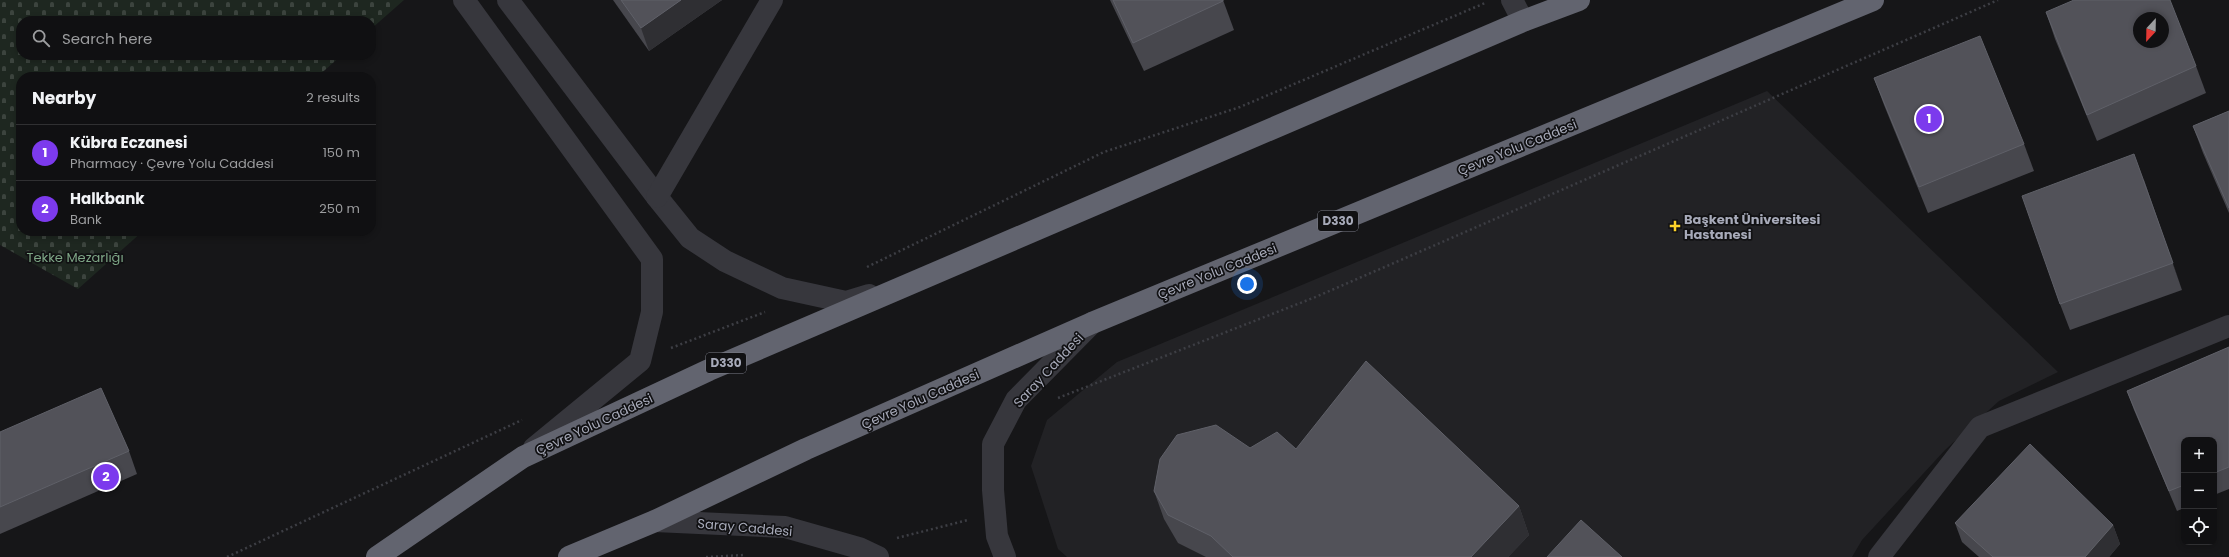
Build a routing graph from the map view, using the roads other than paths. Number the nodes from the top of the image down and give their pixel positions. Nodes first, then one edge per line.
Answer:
1 (464, 0) edge
2 (508, 0) edge
3 (772, 0) edge
4 (1512, 0) edge
5 (1579, 0) edge
6 (1873, 0) edge
7 (1523, 22) junction
8 (657, 197) junction
9 (932, 274) junction
10 (1092, 323) junction
11 (2229, 326) edge
12 (523, 457) junction
13 (655, 521) junction
14 (869, 553) edge
15 (377, 557) edge
16 (568, 557) edge
17 (1005, 557) edge
18 (1879, 557) edge

1 - 12 street
2 - 8 street
3 - 8 street
4 - 7 street
5 - 7 highway, Çevre Yolu Caddesi / D330
6 - 10 highway, Çevre Yolu Caddesi / D330
7 - 9 highway, Çevre Yolu Caddesi / D330
8 - 9 street
9 - 12 highway, Çevre Yolu Caddesi / D330
10 - 13 highway, Çevre Yolu Caddesi / D330
10 - 17 street, Saray Caddesi
11 - 18 street
12 - 15 highway, Çevre Yolu Caddesi / D330
13 - 14 street, Saray Caddesi
13 - 16 highway, Çevre Yolu Caddesi / D330

